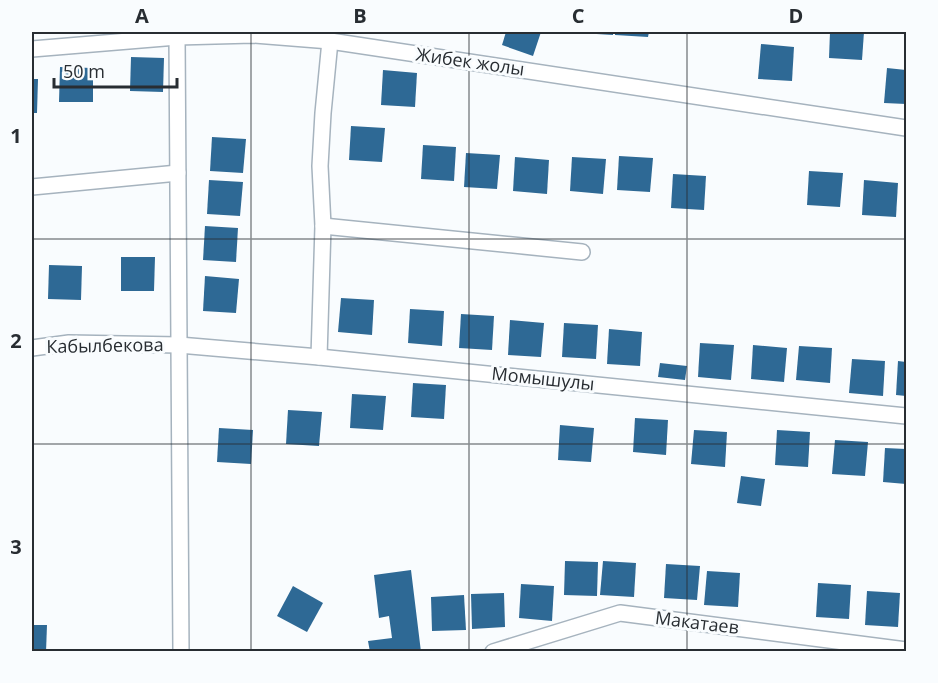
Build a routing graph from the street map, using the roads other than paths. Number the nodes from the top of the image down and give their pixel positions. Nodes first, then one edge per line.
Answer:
1 (177, 37) junction
2 (330, 41) junction
3 (32, 49) edge
4 (906, 128) edge
5 (178, 173) junction
6 (32, 187) edge
7 (323, 226) junction
8 (582, 252) dead end
9 (179, 345) junction
10 (32, 348) edge
11 (319, 357) junction
12 (906, 416) edge
13 (906, 650) edge
14 (181, 651) edge
15 (493, 651) edge

1 - 2 street, Жибек жолы
1 - 3 street, Жибек жолы
1 - 5 street
2 - 4 street, Жибек жолы
2 - 7 street
5 - 6 street
5 - 9 street
7 - 8 street
7 - 11 street
9 - 10 street, Кабылбекова
9 - 11 street, Момышулы
9 - 14 street
11 - 12 street, Момышулы
13 - 15 street, Макатаев

